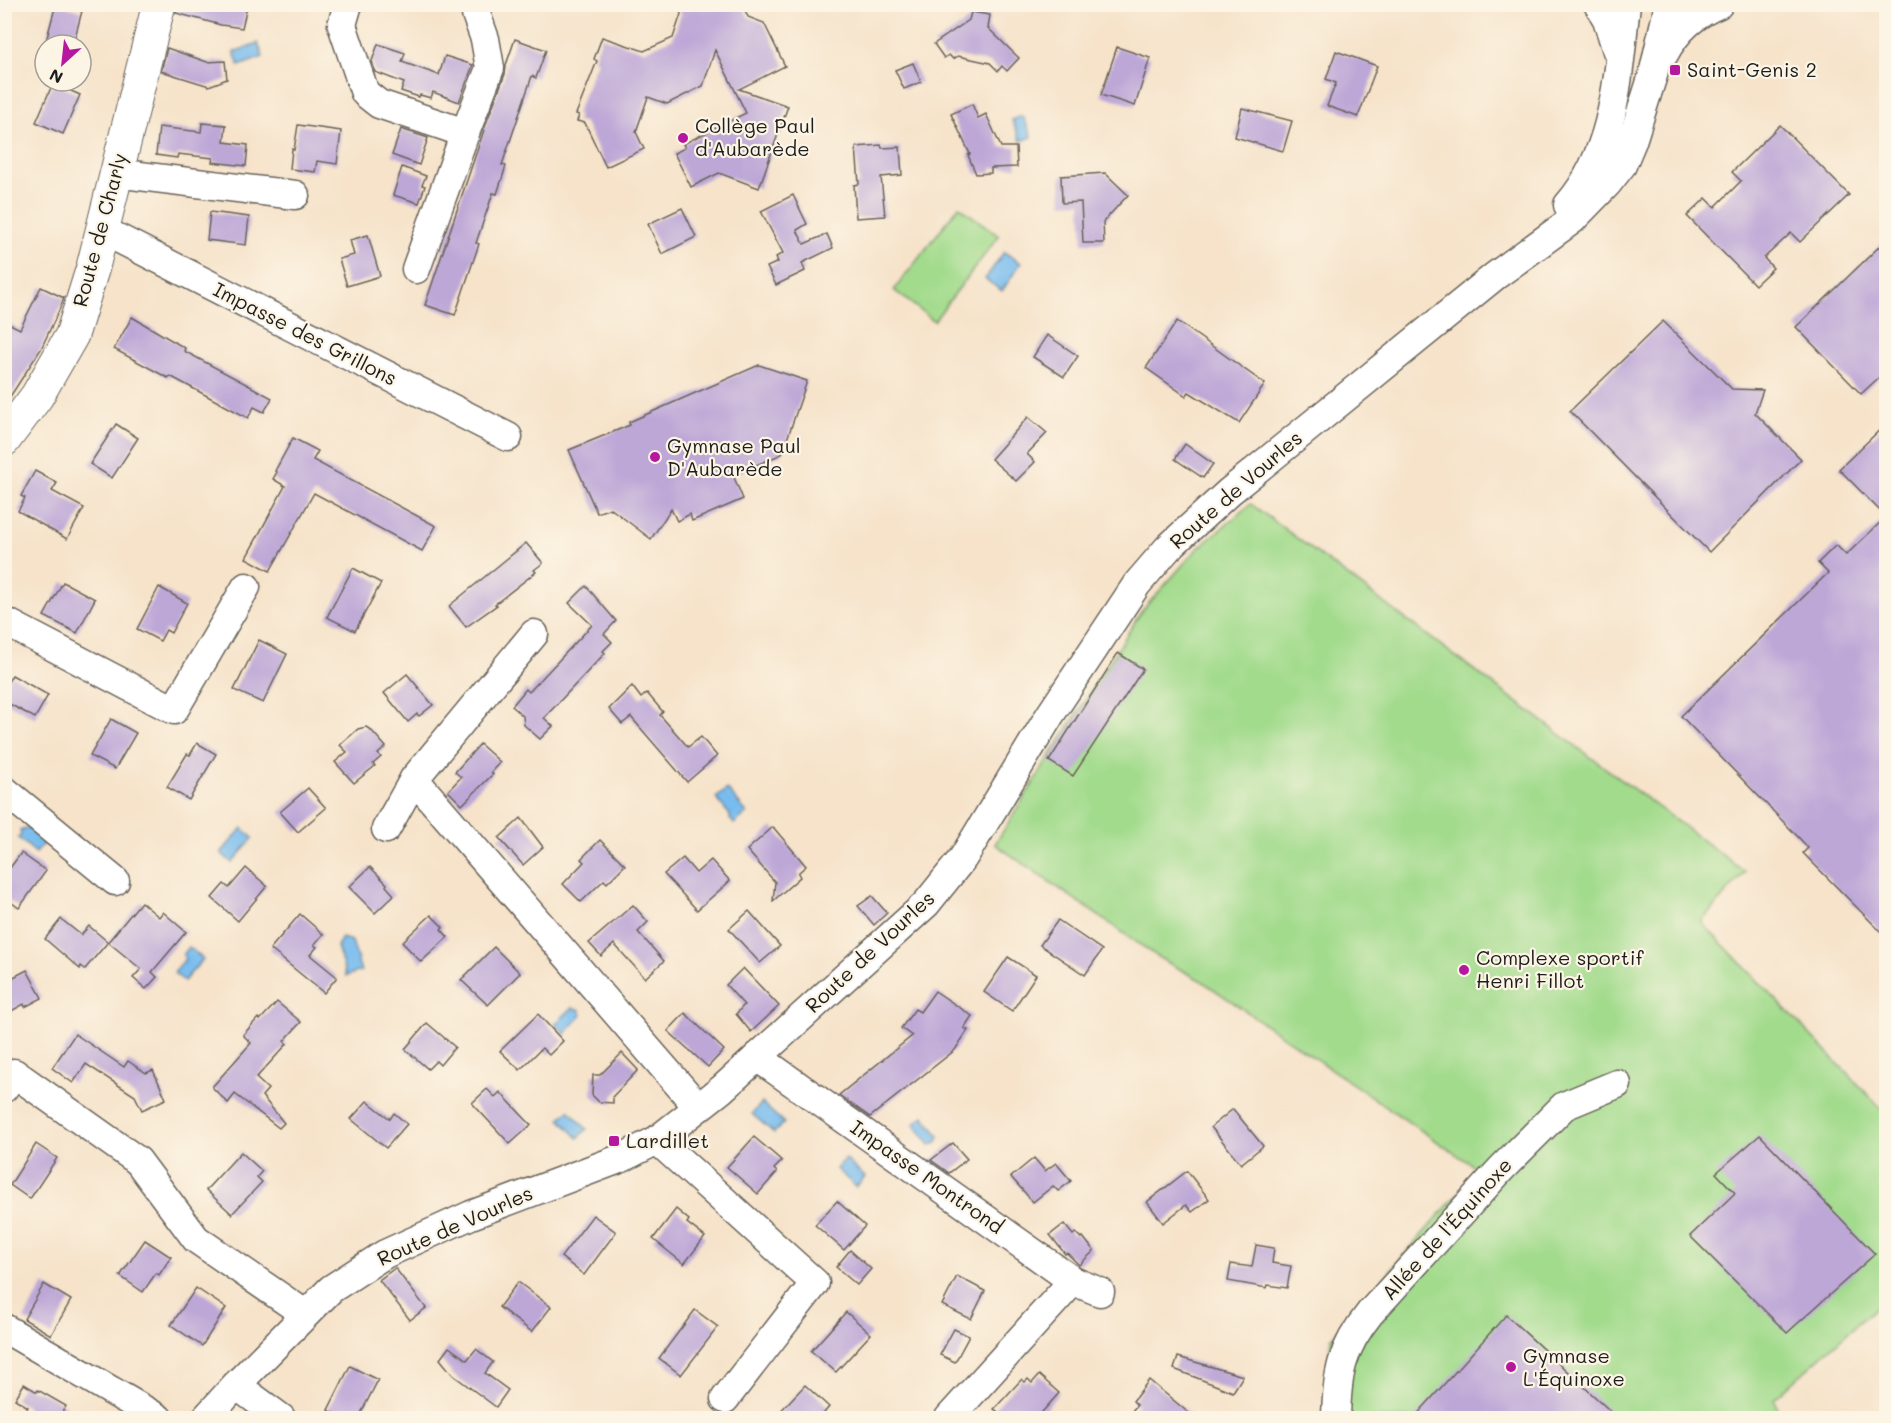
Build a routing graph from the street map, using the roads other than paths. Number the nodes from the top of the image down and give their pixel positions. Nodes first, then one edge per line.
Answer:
1 (159, 4) edge
2 (348, 4) edge
3 (478, 4) edge
4 (1598, 4) edge
5 (1626, 4) edge
6 (1650, 4) edge
7 (1669, 4) edge
8 (1719, 4) edge
9 (1620, 62) junction
10 (1653, 75) junction
11 (465, 133) junction
12 (116, 173) junction
13 (295, 195) dead end
14 (102, 231) junction
15 (1525, 254) junction
16 (416, 269) dead end
17 (508, 437) dead end
18 (4, 440) edge
19 (246, 587) dead end
20 (4, 621) edge
21 (534, 634) dead end
22 (414, 779) junction
23 (4, 790) edge
24 (386, 829) dead end
25 (115, 881) dead end
26 (758, 1057) junction
27 (1617, 1084) dead end
28 (4, 1088) edge
29 (698, 1107) junction
30 (657, 1140) junction
31 (1073, 1281) junction
32 (1100, 1292) dead end
33 (305, 1314) junction
34 (4, 1328) edge
35 (236, 1385) junction
36 (725, 1399) dead end
37 (158, 1419) edge
38 (206, 1419) edge
39 (281, 1419) edge
40 (949, 1419) edge
41 (1336, 1419) edge

1 - 12 main road, Route de Charly
2 - 11 street
3 - 11 street
4 - 9 street
5 - 9 street, Route de Vourles
6 - 10 street
7 - 10 street, Route de Vourles
8 - 10 street
9 - 15 street, Route de Vourles
10 - 15 street, Route de Vourles
11 - 16 street
12 - 13 street
12 - 14 main road, Route de Charly
14 - 17 street, Impasse des Grillons
14 - 18 main road, Route de Charly
15 - 26 street, Route de Vourles
19 - 20 street
21 - 22 street
22 - 24 street
22 - 29 street
23 - 25 street
26 - 29 street, Route de Vourles
26 - 31 street, Impasse Montrond
27 - 41 street, Allée de l'Équinoxe
28 - 33 street
29 - 30 street, Route de Vourles
30 - 33 street, Route de Vourles
30 - 36 street
31 - 32 street, Impasse Montrond
31 - 40 street
33 - 35 street, Route de Vourles
34 - 37 street
35 - 38 street, Route de Vourles
35 - 39 street

